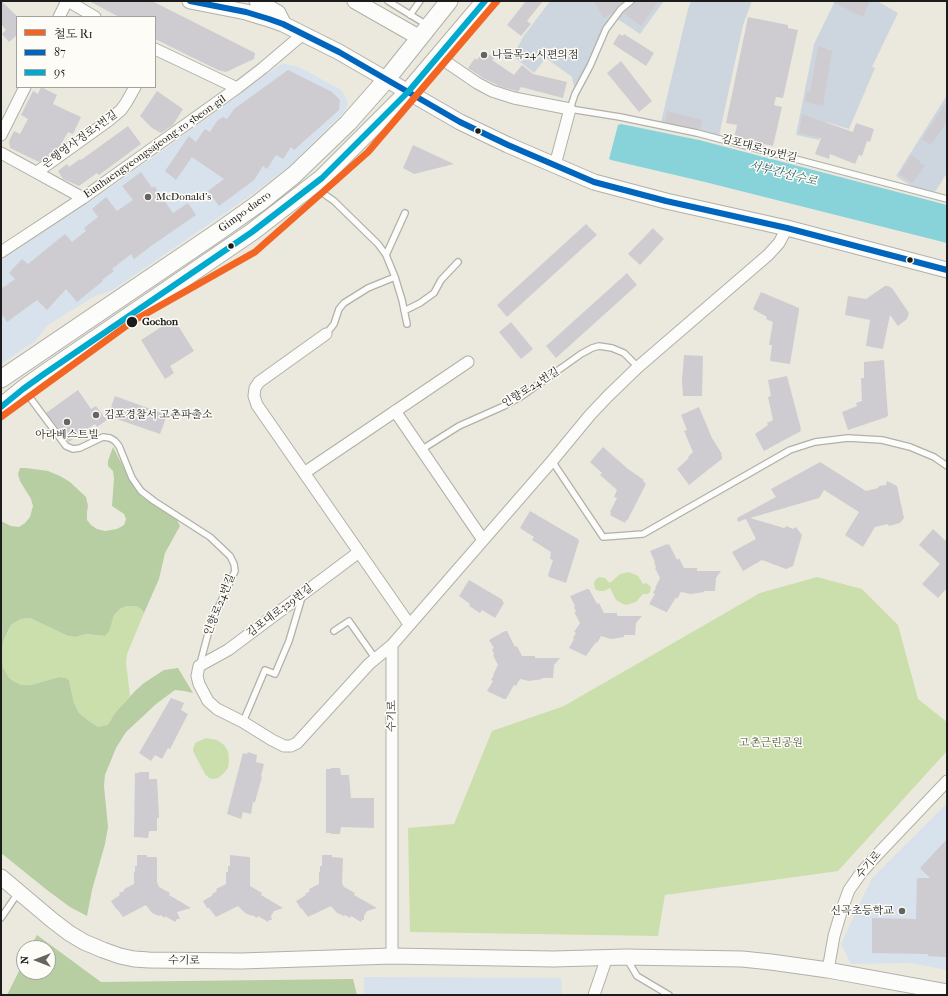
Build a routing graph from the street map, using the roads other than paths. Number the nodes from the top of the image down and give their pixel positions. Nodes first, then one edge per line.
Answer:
1 (68, 1) edge
2 (257, 1) edge
3 (355, 1) edge
4 (388, 1) edge
5 (420, 1) edge
6 (449, 1) edge
7 (485, 1) edge
8 (630, 1) edge
9 (198, 2) edge
10 (410, 15) junction
11 (60, 16) edge
12 (93, 16) edge
13 (283, 24) junction
14 (424, 32) junction
15 (303, 34) junction
16 (156, 49) edge
17 (439, 57) junction
18 (386, 80) junction
19 (24, 88) edge
20 (134, 88) edge
21 (237, 88) junction
22 (408, 92) junction
23 (570, 109) junction
24 (1, 134) edge
25 (1, 153) edge
26 (555, 165) junction
27 (37, 172) junction
28 (312, 186) junction
29 (84, 198) junction
30 (947, 199) edge
31 (405, 213) dead end
32 (787, 228) junction
33 (1, 252) edge
34 (386, 255) junction
35 (458, 262) dead end
36 (947, 270) edge
37 (395, 277) junction
38 (404, 311) junction
39 (407, 324) dead end
40 (326, 334) joint
41 (468, 362) dead end
42 (638, 367) junction
43 (1, 379) edge
44 (23, 389) junction
45 (1, 407) edge
46 (395, 411) junction
47 (421, 450) junction
48 (552, 461) junction
49 (947, 466) edge
50 (304, 473) junction
51 (483, 540) junction
52 (359, 552) junction
53 (303, 595) junction
54 (409, 624) junction
55 (334, 631) dead end
56 (392, 645) junction
57 (375, 658) junction
58 (199, 666) junction
59 (243, 722) junction
60 (947, 781) edge
61 (1, 877) edge
62 (19, 891) junction
63 (1, 918) edge
64 (392, 956) junction
65 (607, 957) junction
66 (626, 957) junction
67 (828, 970) junction
68 (947, 992) edge
69 (594, 995) edge
70 (669, 995) edge

1 - 11 street
1 - 12 street
2 - 13 street
3 - 14 street
4 - 10 lane
5 - 10 lane
6 - 14 main road, Gimpo-daero
7 - 17 main road, Gimpo-daero
8 - 23 lane
9 - 13 street
10 - 14 lane
13 - 15 street
14 - 18 main road, Gimpo-daero
15 - 18 street
15 - 21 street, Eunhaengyeongsajeong-ro 5beon-gil
16 - 21 street
17 - 22 main road, Gimpo-daero
17 - 23 street, 김포대로319번길
18 - 22 street
18 - 43 main road, Gimpo-daero
19 - 24 street
20 - 27 street, 은행영사정로5번길
21 - 29 street, Eunhaengyeongsajeong-ro 5beon-gil
22 - 26 street
22 - 28 main road, Gimpo-daero
23 - 26 street
23 - 30 lane, 김포대로319번길
25 - 27 street
26 - 32 street
27 - 29 street
28 - 34 lane
28 - 44 main road, Gimpo-daero
29 - 33 street, Eunhaengyeongsajeong-ro 5beon-gil
31 - 34 lane
32 - 36 street
32 - 42 street, 인향로24번길
34 - 37 lane
35 - 38 lane
37 - 38 lane
37 - 40 lane
38 - 39 lane
40 - 50 street
41 - 46 street
42 - 47 lane, 인향로24번길
42 - 48 street, 인향로24번길
44 - 45 main road, Gimpo-daero
44 - 58 lane, 인향로24번길
46 - 47 street
46 - 50 street
47 - 51 street
48 - 49 lane
48 - 51 street, 인향로24번길
50 - 52 street
51 - 54 street, 인향로24번길
52 - 53 street, 김포대로329번길
52 - 54 street
53 - 58 street, 김포대로329번길
53 - 59 lane
54 - 56 street, 인향로24번길
55 - 57 lane
56 - 57 street, 인향로24번길
56 - 64 street, 수기로
57 - 59 street, 인향로24번길
58 - 59 street, 인향로24번길
60 - 67 street, 수기로
61 - 62 street, 수기로
62 - 63 lane
62 - 64 street, 수기로
64 - 65 street, 수기로
65 - 66 street, 수기로
65 - 69 street
66 - 67 street, 수기로
66 - 70 lane
67 - 68 street, 수기로

